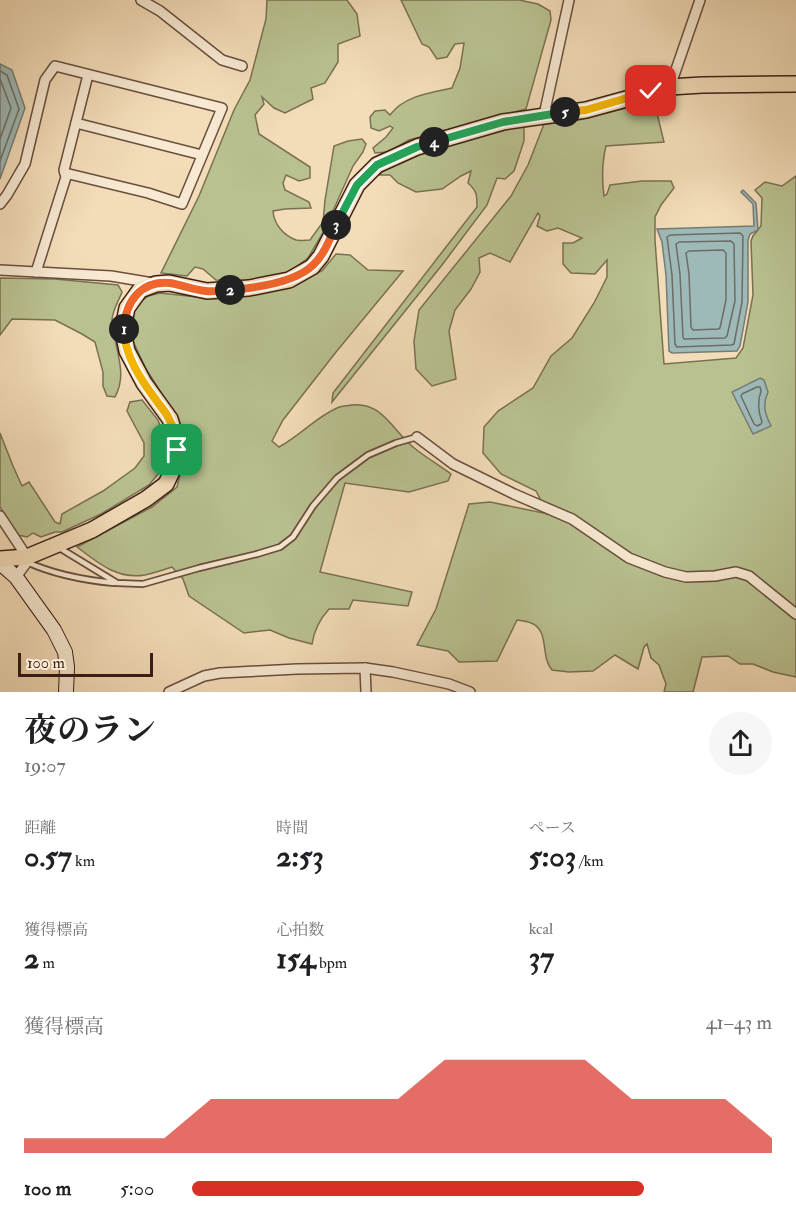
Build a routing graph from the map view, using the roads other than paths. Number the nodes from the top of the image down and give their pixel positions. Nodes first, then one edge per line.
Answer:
1 (141, 0) edge
2 (568, 0) edge
3 (700, 0) edge
4 (242, 66) dead end
5 (88, 75) junction
6 (796, 84) edge
7 (670, 87) junction
8 (544, 115) junction
9 (76, 123) junction
10 (202, 155) junction
11 (65, 173) junction
12 (0, 204) edge
13 (0, 270) edge
14 (36, 272) junction
15 (156, 284) junction
16 (417, 437) joint
17 (0, 516) edge
18 (56, 546) junction
19 (27, 559) junction
20 (0, 561) edge
21 (16, 577) junction
22 (117, 583) junction
23 (796, 614) edge
24 (365, 668) junction
25 (66, 692) edge
26 (169, 692) edge
27 (366, 692) edge
28 (470, 692) edge

1 - 4 street
2 - 8 street
3 - 7 street
5 - 9 street
5 - 10 street
5 - 12 street
6 - 7 main road
7 - 8 main road
8 - 15 main road
9 - 10 street
9 - 11 street
10 - 11 street
11 - 14 street
13 - 14 street
14 - 15 street
15 - 18 main road
16 - 22 lane
16 - 23 street
17 - 19 street
18 - 19 main road
18 - 22 lane
19 - 20 main road
19 - 21 street
19 - 22 lane
20 - 21 street
21 - 25 street
24 - 26 street
24 - 27 street
24 - 28 street

